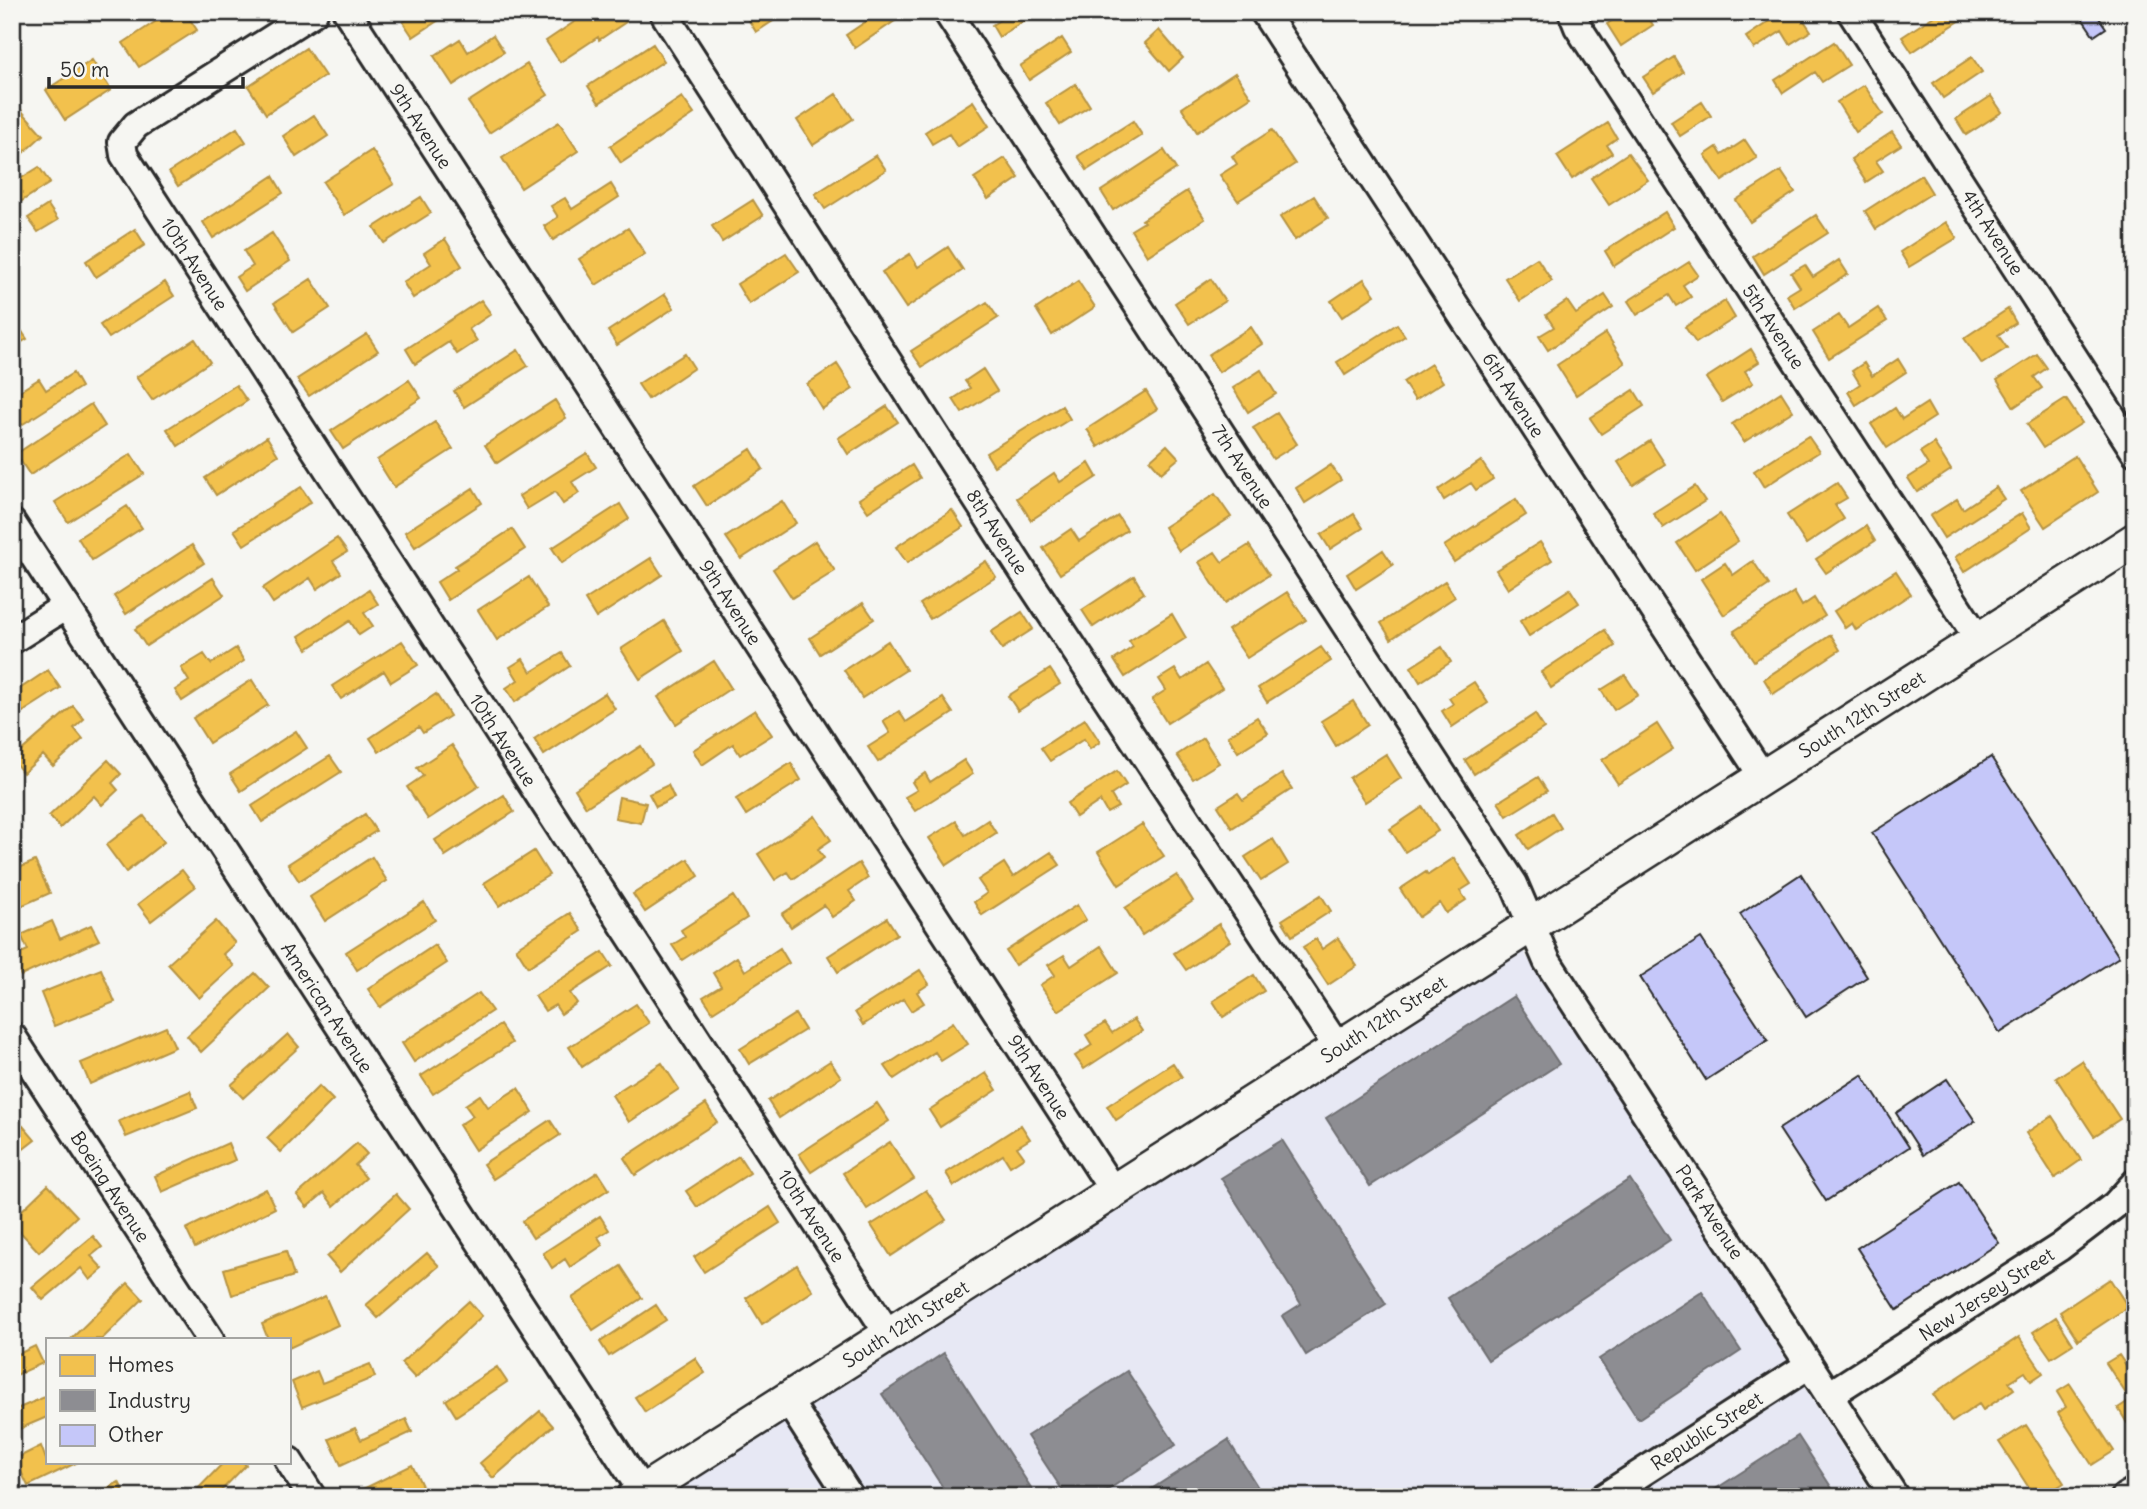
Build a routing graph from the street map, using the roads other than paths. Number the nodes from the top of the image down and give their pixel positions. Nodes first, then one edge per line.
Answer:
1 (314, 12) edge
2 (347, 12) edge
3 (663, 12) edge
4 (947, 12) edge
5 (1264, 12) edge
6 (1572, 12) edge
7 (1851, 12) edge
8 (2135, 452) edge
9 (12, 523) edge
10 (2135, 540) edge
11 (66, 606) junction
12 (12, 640) edge
13 (1979, 640) junction
14 (1763, 777) junction
15 (1531, 924) junction
16 (12, 1036) edge
17 (1338, 1048) junction
18 (2135, 1183) edge
19 (1114, 1192) junction
20 (889, 1335) junction
21 (209, 1338) edge
22 (1809, 1364) junction
23 (1829, 1395) junction
24 (787, 1399) junction
25 (290, 1463) edge
26 (2135, 1491) edge
27 (638, 1494) edge
28 (312, 1497) edge
29 (850, 1497) edge
30 (1604, 1497) edge
31 (1895, 1497) edge
32 (2125, 1497) edge

1 - 20 street, 10th Avenue
2 - 19 street, 9th Avenue
3 - 17 street, 8th Avenue
4 - 15 street, 7th Avenue
5 - 14 street, 6th Avenue
6 - 13 street, 5th Avenue
7 - 8 street, 4th Avenue
9 - 11 street, American Avenue
10 - 13 street, South 12th Street
11 - 12 street
11 - 27 street, American Avenue
13 - 14 street, South 12th Street
14 - 15 street, South 12th Street
15 - 17 street, South 12th Street
15 - 22 street, Park Avenue
16 - 21 street, Boeing Avenue
17 - 19 street, South 12th Street
18 - 23 street, New Jersey Street
19 - 20 street, South 12th Street
20 - 24 street, South 12th Street
22 - 23 street, Park Avenue
22 - 30 street, Republic Street
23 - 31 street, Park Avenue
24 - 27 street, South 12th Street
24 - 29 street
25 - 28 street
26 - 32 street

